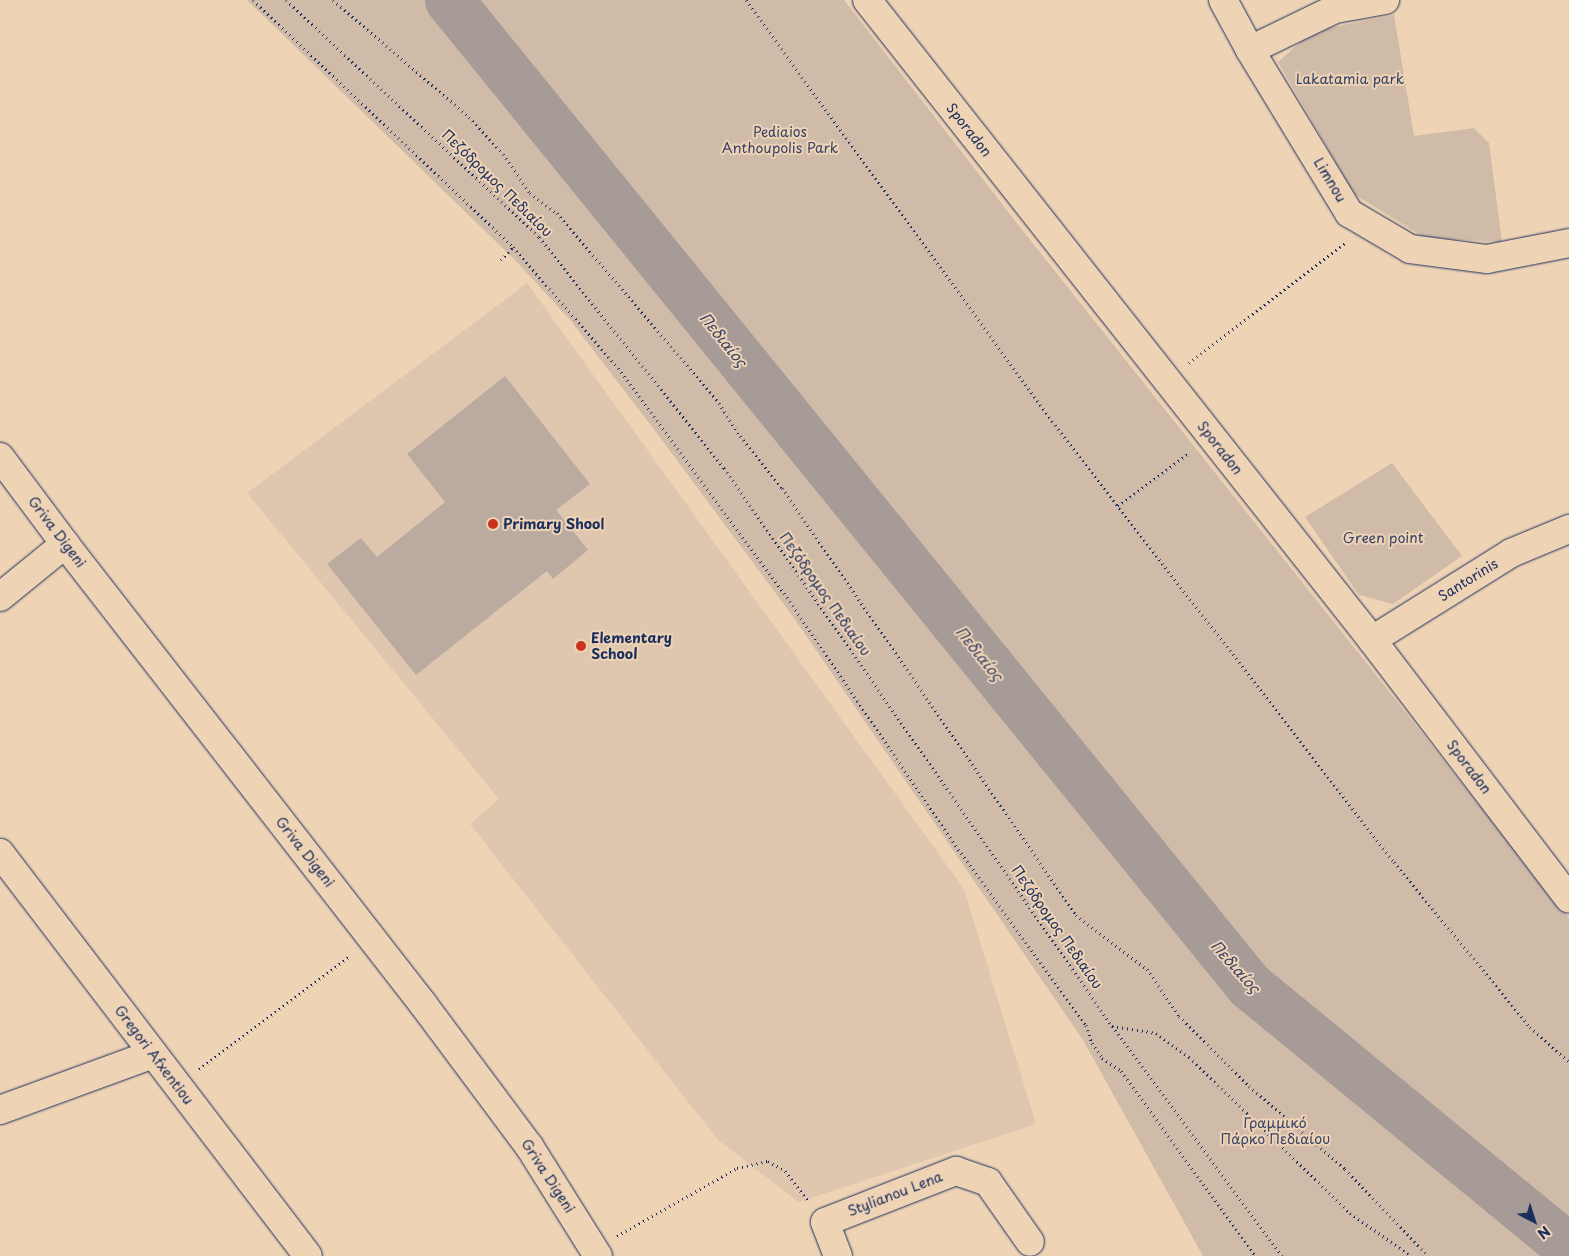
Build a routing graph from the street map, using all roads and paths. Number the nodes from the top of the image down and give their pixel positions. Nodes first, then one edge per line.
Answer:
1 (253, 0) edge
2 (286, 0) edge
3 (333, 0) edge
4 (746, 0) edge
5 (867, 0) edge
6 (1222, 0) edge
7 (1385, 0) edge
8 (1250, 50) junction
9 (1369, 224) junction
10 (1569, 243) edge
11 (513, 247) junction
12 (501, 260) dead end
13 (1167, 380) junction
14 (1211, 436) junction
15 (0, 456) edge
16 (1118, 506) junction
17 (1569, 529) edge
18 (65, 544) junction
19 (0, 597) edge
20 (1372, 640) junction
21 (0, 853) edge
22 (11, 885) edge
23 (1569, 899) edge
24 (372, 939) junction
25 (1112, 1026) junction
26 (153, 1054) junction
27 (1569, 1062) edge
28 (177, 1085) junction
29 (0, 1110) edge
30 (825, 1222) junction
31 (1030, 1242) dead end
32 (596, 1252) edge
33 (308, 1256) edge
34 (838, 1256) edge
35 (1256, 1256) edge
36 (1282, 1256) edge
37 (1411, 1256) edge
38 (1428, 1256) edge

1 - 11 path
2 - 25 path, Πεζόδρομος Πεδιαίου
3 - 38 path
4 - 16 path
5 - 13 street, Sporadon
6 - 8 street, Limnou
7 - 8 street
8 - 9 street, Limnou
9 - 10 street, Limnou
9 - 13 path
11 - 12 path
11 - 35 path
13 - 14 street, Sporadon
14 - 16 path
14 - 20 street, Sporadon
15 - 18 street, Griva Digeni
16 - 27 path
17 - 20 street, Santorinis
18 - 19 street
18 - 24 street, Griva Digeni
20 - 23 street, Sporadon
21 - 22 street, Gregori Afxentiou
22 - 26 street, Gregori Afxentiou
24 - 28 path
24 - 32 street, Griva Digeni
25 - 36 path, Πεζόδρομος Πεδιαίου
25 - 37 path
26 - 28 street, Gregori Afxentiou
26 - 29 street
28 - 33 street, Gregori Afxentiou
30 - 31 street, Stylianou Lena
30 - 32 path
30 - 34 street

